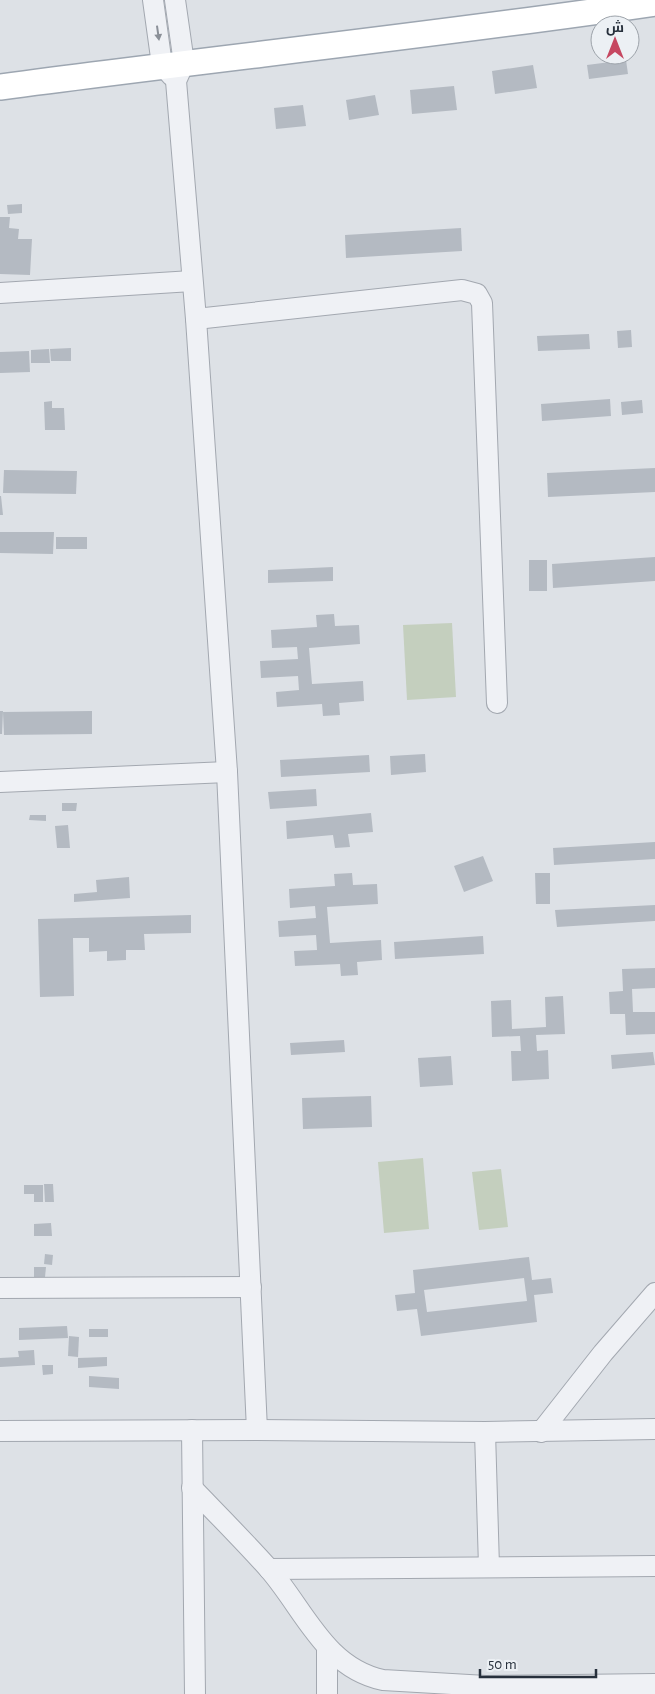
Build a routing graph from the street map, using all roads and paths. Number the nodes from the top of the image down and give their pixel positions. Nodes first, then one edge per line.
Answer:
1 (153, 0) edge
2 (175, 0) edge
3 (655, 3) edge
4 (556, 8) edge
5 (174, 70) junction
6 (0, 87) edge
7 (192, 281) junction
8 (0, 293) edge
9 (196, 319) junction
10 (497, 703) dead end
11 (227, 772) junction
12 (0, 782) edge
13 (251, 1287) junction
14 (0, 1288) edge
15 (655, 1293) edge
16 (655, 1428) edge
17 (192, 1430) junction
18 (257, 1430) junction
19 (0, 1431) edge
20 (485, 1432) junction
21 (541, 1432) junction
22 (192, 1488) junction
23 (655, 1566) edge
24 (489, 1567) junction
25 (269, 1569) junction
26 (327, 1648) junction
27 (655, 1684) edge
28 (486, 1690) edge
29 (195, 1694) edge
30 (327, 1694) edge

1 -> 5 street
2 - 5 street
3 - 4 main road
4 - 5 main road
5 - 6 main road
5 - 7 street
7 - 8 street
7 - 9 street
9 - 10 street
9 - 11 street
11 - 12 street
11 - 13 street
13 - 14 street
13 - 18 street
15 - 21 street
16 - 21 street
17 - 18 street
17 - 19 street
17 - 22 street
18 - 20 street
20 - 21 street
20 - 24 street
22 - 25 street
22 - 29 street
23 - 24 street
24 - 25 street
25 - 26 street
26 - 28 street
26 - 30 street
27 - 28 street

